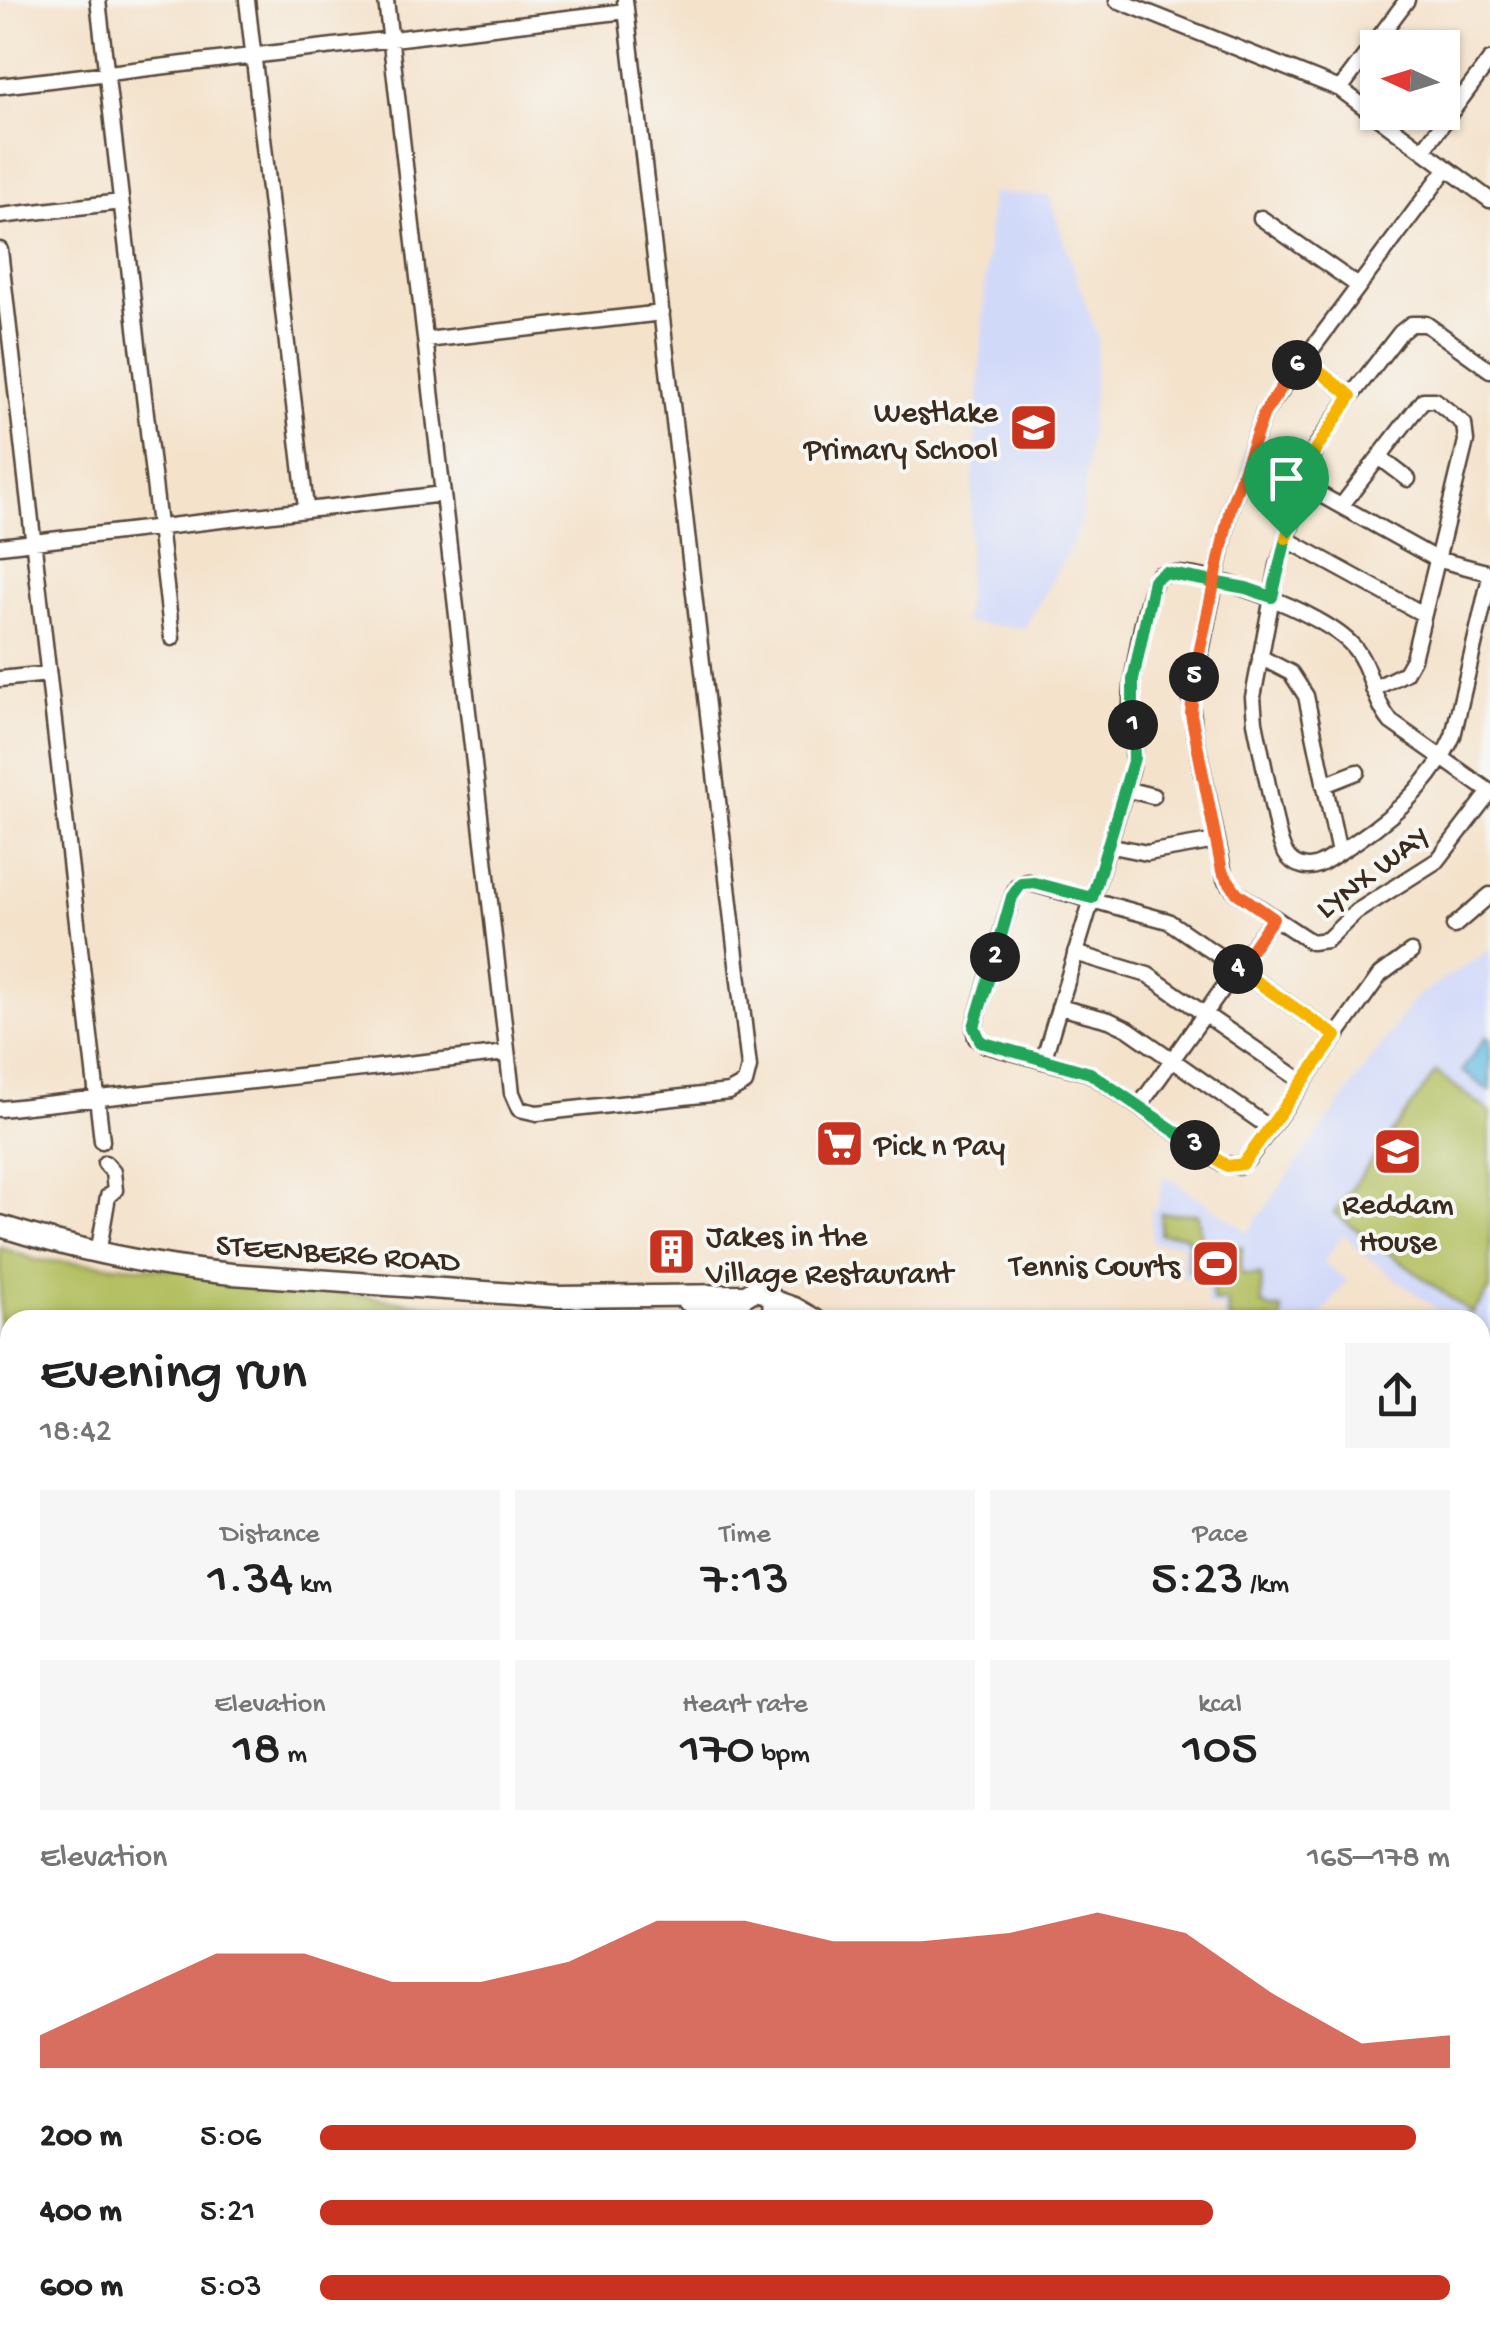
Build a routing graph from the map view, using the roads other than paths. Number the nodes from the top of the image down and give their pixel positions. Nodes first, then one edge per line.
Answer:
1 (98, 0) edge
2 (247, 0) edge
3 (386, 0) edge
4 (1117, 0) edge
5 (1407, 0) edge
6 (625, 5) edge
7 (391, 40) junction
8 (254, 56) junction
9 (1490, 60) edge
10 (108, 73) junction
11 (0, 86) edge
12 (1347, 92) junction
13 (1422, 150) junction
14 (1446, 168) junction
15 (1490, 200) edge
16 (121, 202) junction
17 (0, 216) edge
18 (1262, 218) dead end
19 (0, 250) edge
20 (1357, 284) junction
21 (662, 313) junction
22 (426, 340) junction
23 (1302, 358) junction
24 (1490, 370) edge
25 (1351, 396) junction
26 (1379, 457) junction
27 (1408, 479) dead end
28 (1303, 485) junction
29 (443, 494) junction
30 (1342, 505) junction
31 (306, 508) junction
32 (158, 527) junction
33 (1286, 538) junction
34 (33, 542) junction
35 (0, 546) edge
36 (1436, 559) junction
37 (1490, 575) edge
38 (1213, 582) junction
39 (1272, 597) junction
40 (1423, 614) junction
41 (172, 638) dead end
42 (1260, 656) junction
43 (48, 674) junction
44 (0, 679) edge
45 (1374, 689) junction
46 (1441, 758) junction
47 (1357, 772) dead end
48 (1324, 785) junction
49 (1125, 789) junction
50 (1490, 792) edge
51 (1153, 796) dead end
52 (1216, 841) junction
53 (1108, 845) junction
54 (1338, 853) junction
55 (1490, 895) edge
56 (1092, 898) junction
57 (1273, 918) junction
58 (1454, 926) dead end
59 (1411, 952) dead end
60 (1075, 953) junction
61 (1238, 968) junction
62 (1059, 1006) junction
63 (1205, 1014) junction
64 (1336, 1036) junction
65 (507, 1052) junction
66 (1171, 1060) junction
67 (1043, 1061) junction
68 (1303, 1082) junction
69 (98, 1098) junction
70 (1140, 1105) junction
71 (0, 1109) edge
72 (1270, 1128) junction
73 (102, 1141) dead end
74 (106, 1164) dead end
75 (0, 1226) edge
76 (98, 1254) junction
77 (743, 1295) junction
78 (676, 1298) junction
79 (719, 1310) edge
80 (737, 1310) edge
81 (772, 1310) edge

1 - 10 street
2 - 8 street
3 - 7 street
4 - 12 street
5 - 12 street
6 - 7 street
6 - 21 street
7 - 8 street
7 - 22 street
8 - 10 street
8 - 31 street
9 - 13 street
10 - 11 street
10 - 16 street
12 - 13 street
13 - 14 street
14 - 15 street
14 - 20 street, LYNX WAY
16 - 17 street
16 - 32 street
18 - 20 street
19 - 34 street
20 - 23 street, LYNX WAY
21 - 22 street
21 - 65 street
22 - 29 street
23 - 25 street
23 - 38 street, LYNX WAY
24 - 25 street
25 - 28 street
26 - 27 street
26 - 30 street
26 - 36 street
28 - 30 street
28 - 33 street
29 - 31 street
29 - 65 street
30 - 36 street
31 - 32 street
32 - 34 street
32 - 41 street
33 - 39 street
33 - 40 street
34 - 35 street
34 - 43 street
36 - 37 street
36 - 40 street
37 - 46 street
38 - 39 street
38 - 49 street
38 - 52 street, LYNX WAY
39 - 42 street
39 - 45 street
40 - 45 street
42 - 48 street
42 - 54 street
43 - 44 street
43 - 69 street
45 - 46 street
46 - 50 street
46 - 54 street
47 - 48 street
48 - 54 street
49 - 51 street
49 - 53 street
50 - 57 street, LYNX WAY
52 - 53 street
52 - 57 street, LYNX WAY
53 - 56 street
55 - 58 street
56 - 60 street
56 - 61 street
56 - 67 street
57 - 61 street
59 - 64 street
60 - 62 street
60 - 63 street
61 - 63 street
61 - 64 street
62 - 66 street
62 - 67 street
63 - 66 street
63 - 68 street
64 - 68 street
65 - 69 street
66 - 70 street
66 - 72 street
67 - 70 street
68 - 72 street
69 - 71 street
69 - 73 street
70 - 72 street
74 - 76 street
75 - 76 main road, STEENBERG ROAD
76 - 78 main road, STEENBERG ROAD
77 - 78 main road, STEENBERG ROAD
77 - 80 main road
77 - 81 main road, STEENBERG ROAD
78 - 79 main road, STEENBERG ROAD

